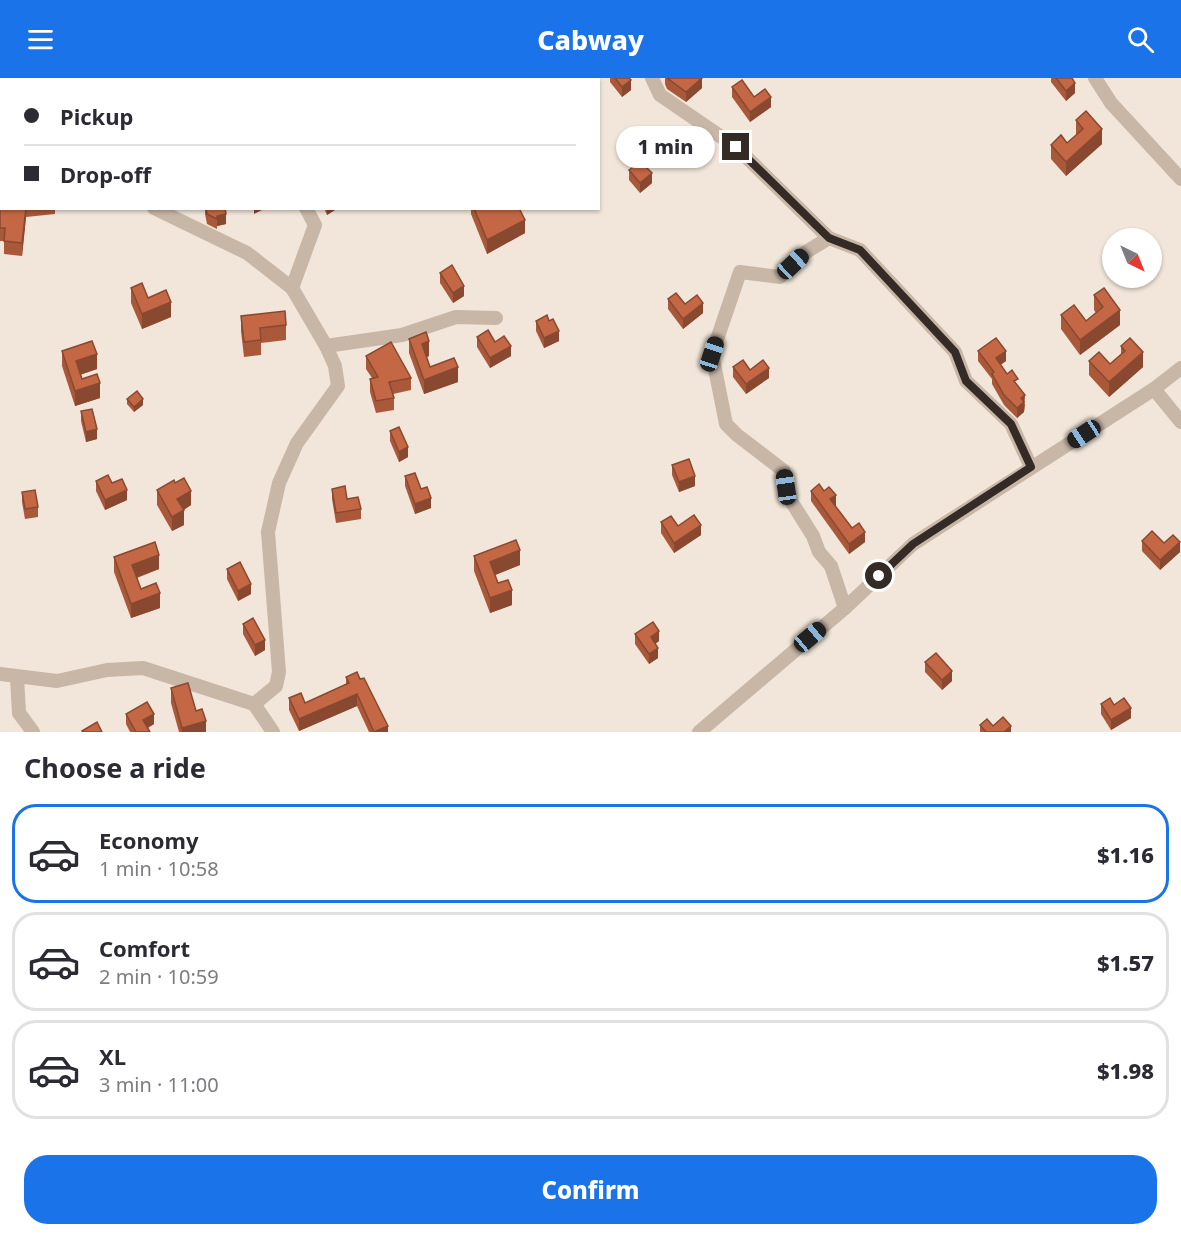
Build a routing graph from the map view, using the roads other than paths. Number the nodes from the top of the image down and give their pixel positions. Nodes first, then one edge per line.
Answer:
1 (652, 78) edge
2 (1095, 78) edge
3 (1181, 178) edge
4 (158, 210) edge
5 (307, 210) edge
6 (829, 238) junction
7 (292, 288) junction
8 (496, 318) dead end
9 (326, 345) junction
10 (1181, 368) edge
11 (1154, 389) junction
12 (1181, 422) edge
13 (1031, 467) junction
14 (845, 608) junction
15 (0, 674) edge
16 (17, 678) junction
17 (254, 704) junction
18 (33, 732) edge
19 (273, 732) edge
20 (699, 732) edge

1 - 6 street
2 - 3 street
4 - 7 street
5 - 7 street
6 - 13 street
6 - 14 street
7 - 9 street
8 - 9 street
9 - 17 street
10 - 11 street
11 - 12 street
11 - 13 street
13 - 14 street
14 - 20 street
15 - 16 street
16 - 17 street
16 - 18 street
17 - 19 street

